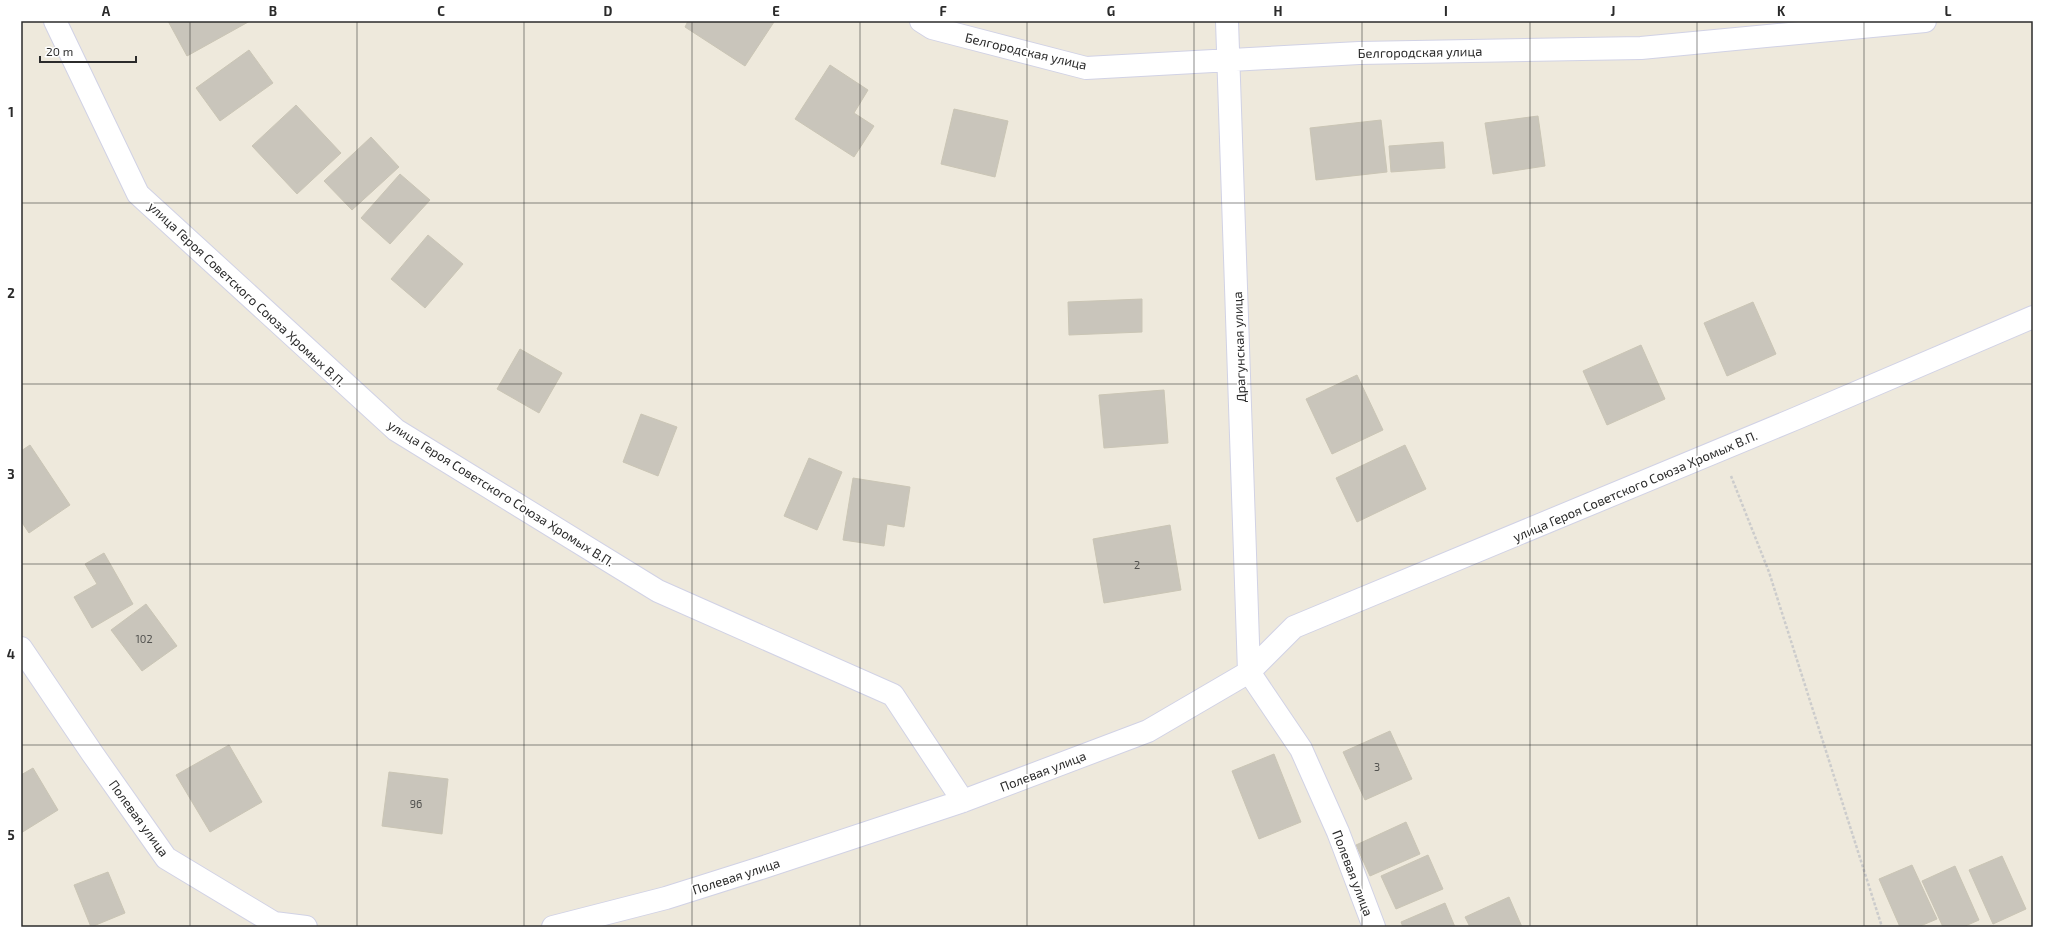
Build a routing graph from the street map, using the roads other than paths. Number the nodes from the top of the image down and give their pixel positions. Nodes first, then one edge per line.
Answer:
1 (55, 21) edge
2 (921, 21) edge
3 (1228, 21) edge
4 (1925, 21) edge
5 (1230, 60) junction
6 (2033, 317) edge
7 (21, 648) edge
8 (1248, 672) junction
9 (963, 801) junction
10 (306, 927) edge
11 (553, 927) edge
12 (1374, 927) edge

1 - 9 street, улица Героя Советского Союза Хромых В.П.
2 - 5 street, Белгородская улица
3 - 5 street, Драгунская улица
4 - 5 street, Белгородская улица
5 - 8 street, Драгунская улица
6 - 8 street, улица Героя Советского Союза Хромых В.П.
7 - 10 street, Полевая улица
8 - 9 street, Полевая улица
8 - 12 street, Полевая улица
9 - 11 street, Полевая улица

